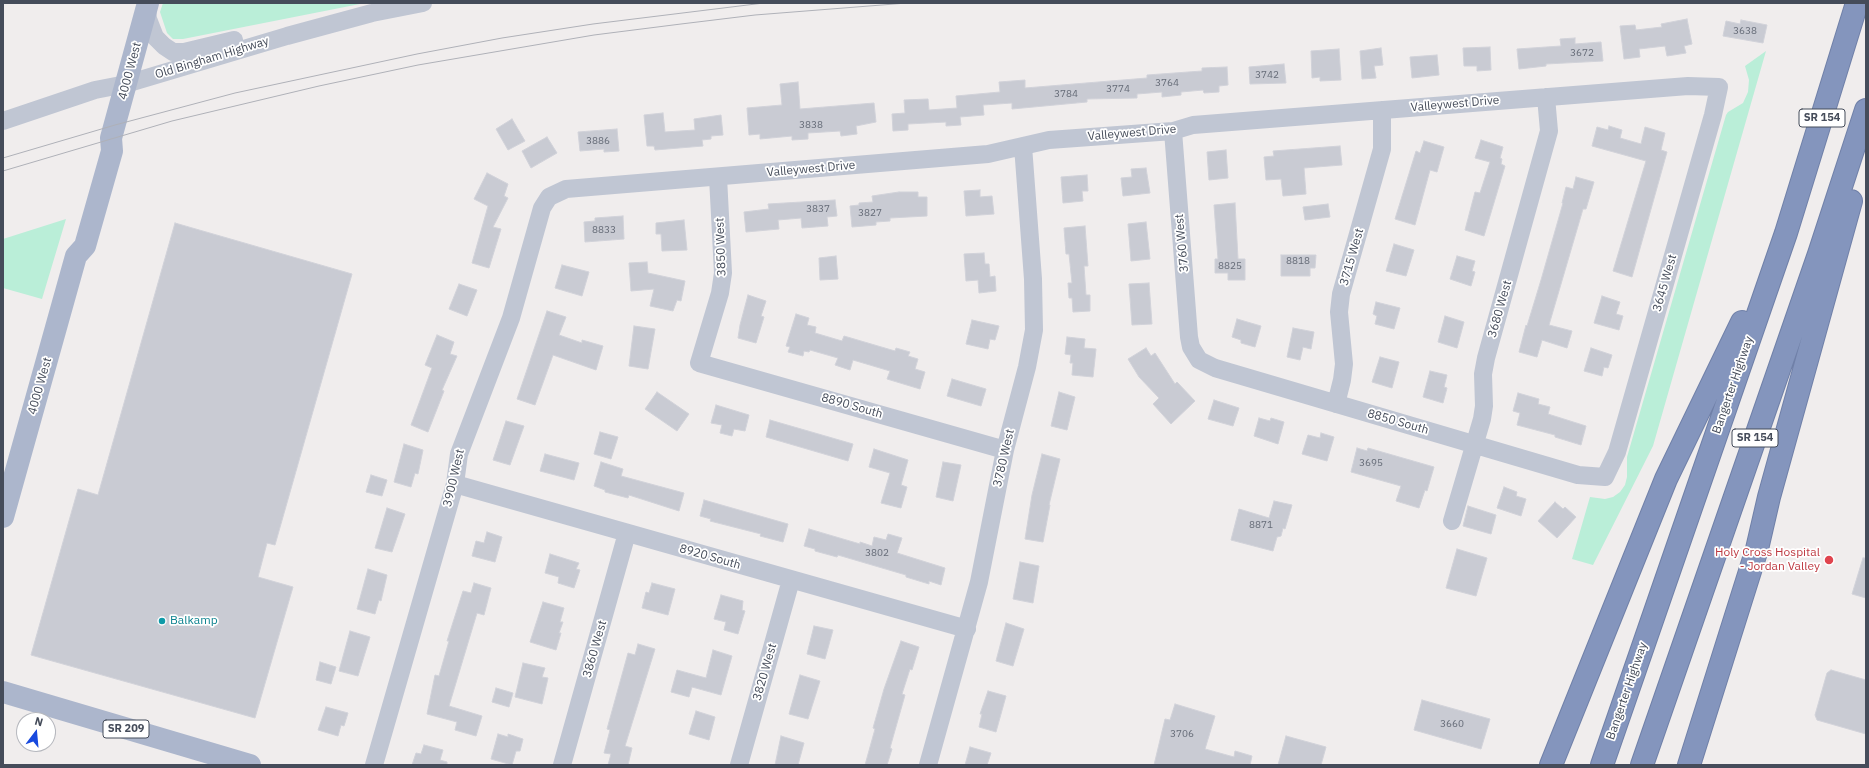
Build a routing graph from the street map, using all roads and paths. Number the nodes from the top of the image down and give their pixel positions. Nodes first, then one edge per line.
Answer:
1 (423, 3) edge
2 (1857, 3) edge
3 (147, 6) edge
4 (286, 36) junction
5 (126, 84) junction
6 (1718, 87) joint
7 (1546, 97) junction
8 (1382, 110) junction
9 (1866, 110) edge
10 (3, 120) edge
11 (1173, 131) junction
12 (1857, 136) junction
13 (1023, 146) junction
14 (718, 177) junction
15 (549, 197) joint
16 (1786, 233) junction
17 (1195, 354) joint
18 (699, 363) joint
19 (1336, 404) junction
20 (1475, 445) junction
21 (1005, 450) junction
22 (1605, 477) joint
23 (454, 484) junction
24 (3, 517) edge
25 (1452, 521) dead end
26 (628, 533) junction
27 (791, 580) junction
28 (966, 629) junction
29 (3, 692) edge
30 (250, 765) edge
31 (374, 765) edge
32 (562, 765) edge
33 (739, 765) edge
34 (928, 765) edge
35 (1552, 765) edge
36 (1602, 765) edge
37 (1642, 765) edge
38 (1689, 765) edge

1 - 4 street, Old Bingham Highway
2 - 16 highway, Bangerter Highway / SR 154
3 - 4 street
3 - 5 main road, 4000 West
4 - 5 street, Old Bingham Highway
5 - 10 street, Old Bingham Highway
5 - 24 main road, 4000 West
6 - 7 street, Valleywest Drive
6 - 22 street, 3645 West
7 - 8 street, Valleywest Drive
7 - 20 street, 3680 West
8 - 11 street, Valleywest Drive
8 - 19 street, 3715 West
9 - 12 highway, SR 154
11 - 13 street, Valleywest Drive
11 - 17 street, 3760 West
12 - 37 highway, SR 154
12 - 38 highway
13 - 14 street, Valleywest Drive
13 - 21 street, 3780 West
14 - 15 street, Valleywest Drive
14 - 18 street, 3850 West
15 - 23 street, 3900 West
16 - 35 highway
16 - 36 highway, Bangerter Highway / SR 154
17 - 19 street, 8850 South
18 - 21 street, 8890 South
19 - 20 street, 8850 South
20 - 22 street, 8850 South
20 - 25 street, 3680 West
21 - 28 street, 3780 West
23 - 26 street, 8920 South
23 - 31 street, 3900 West
26 - 27 street, 8920 South
26 - 32 street, 3860 West
27 - 28 street, 8920 South
27 - 33 street, 3820 West
28 - 34 street, 3780 West
29 - 30 main road, SR 209

